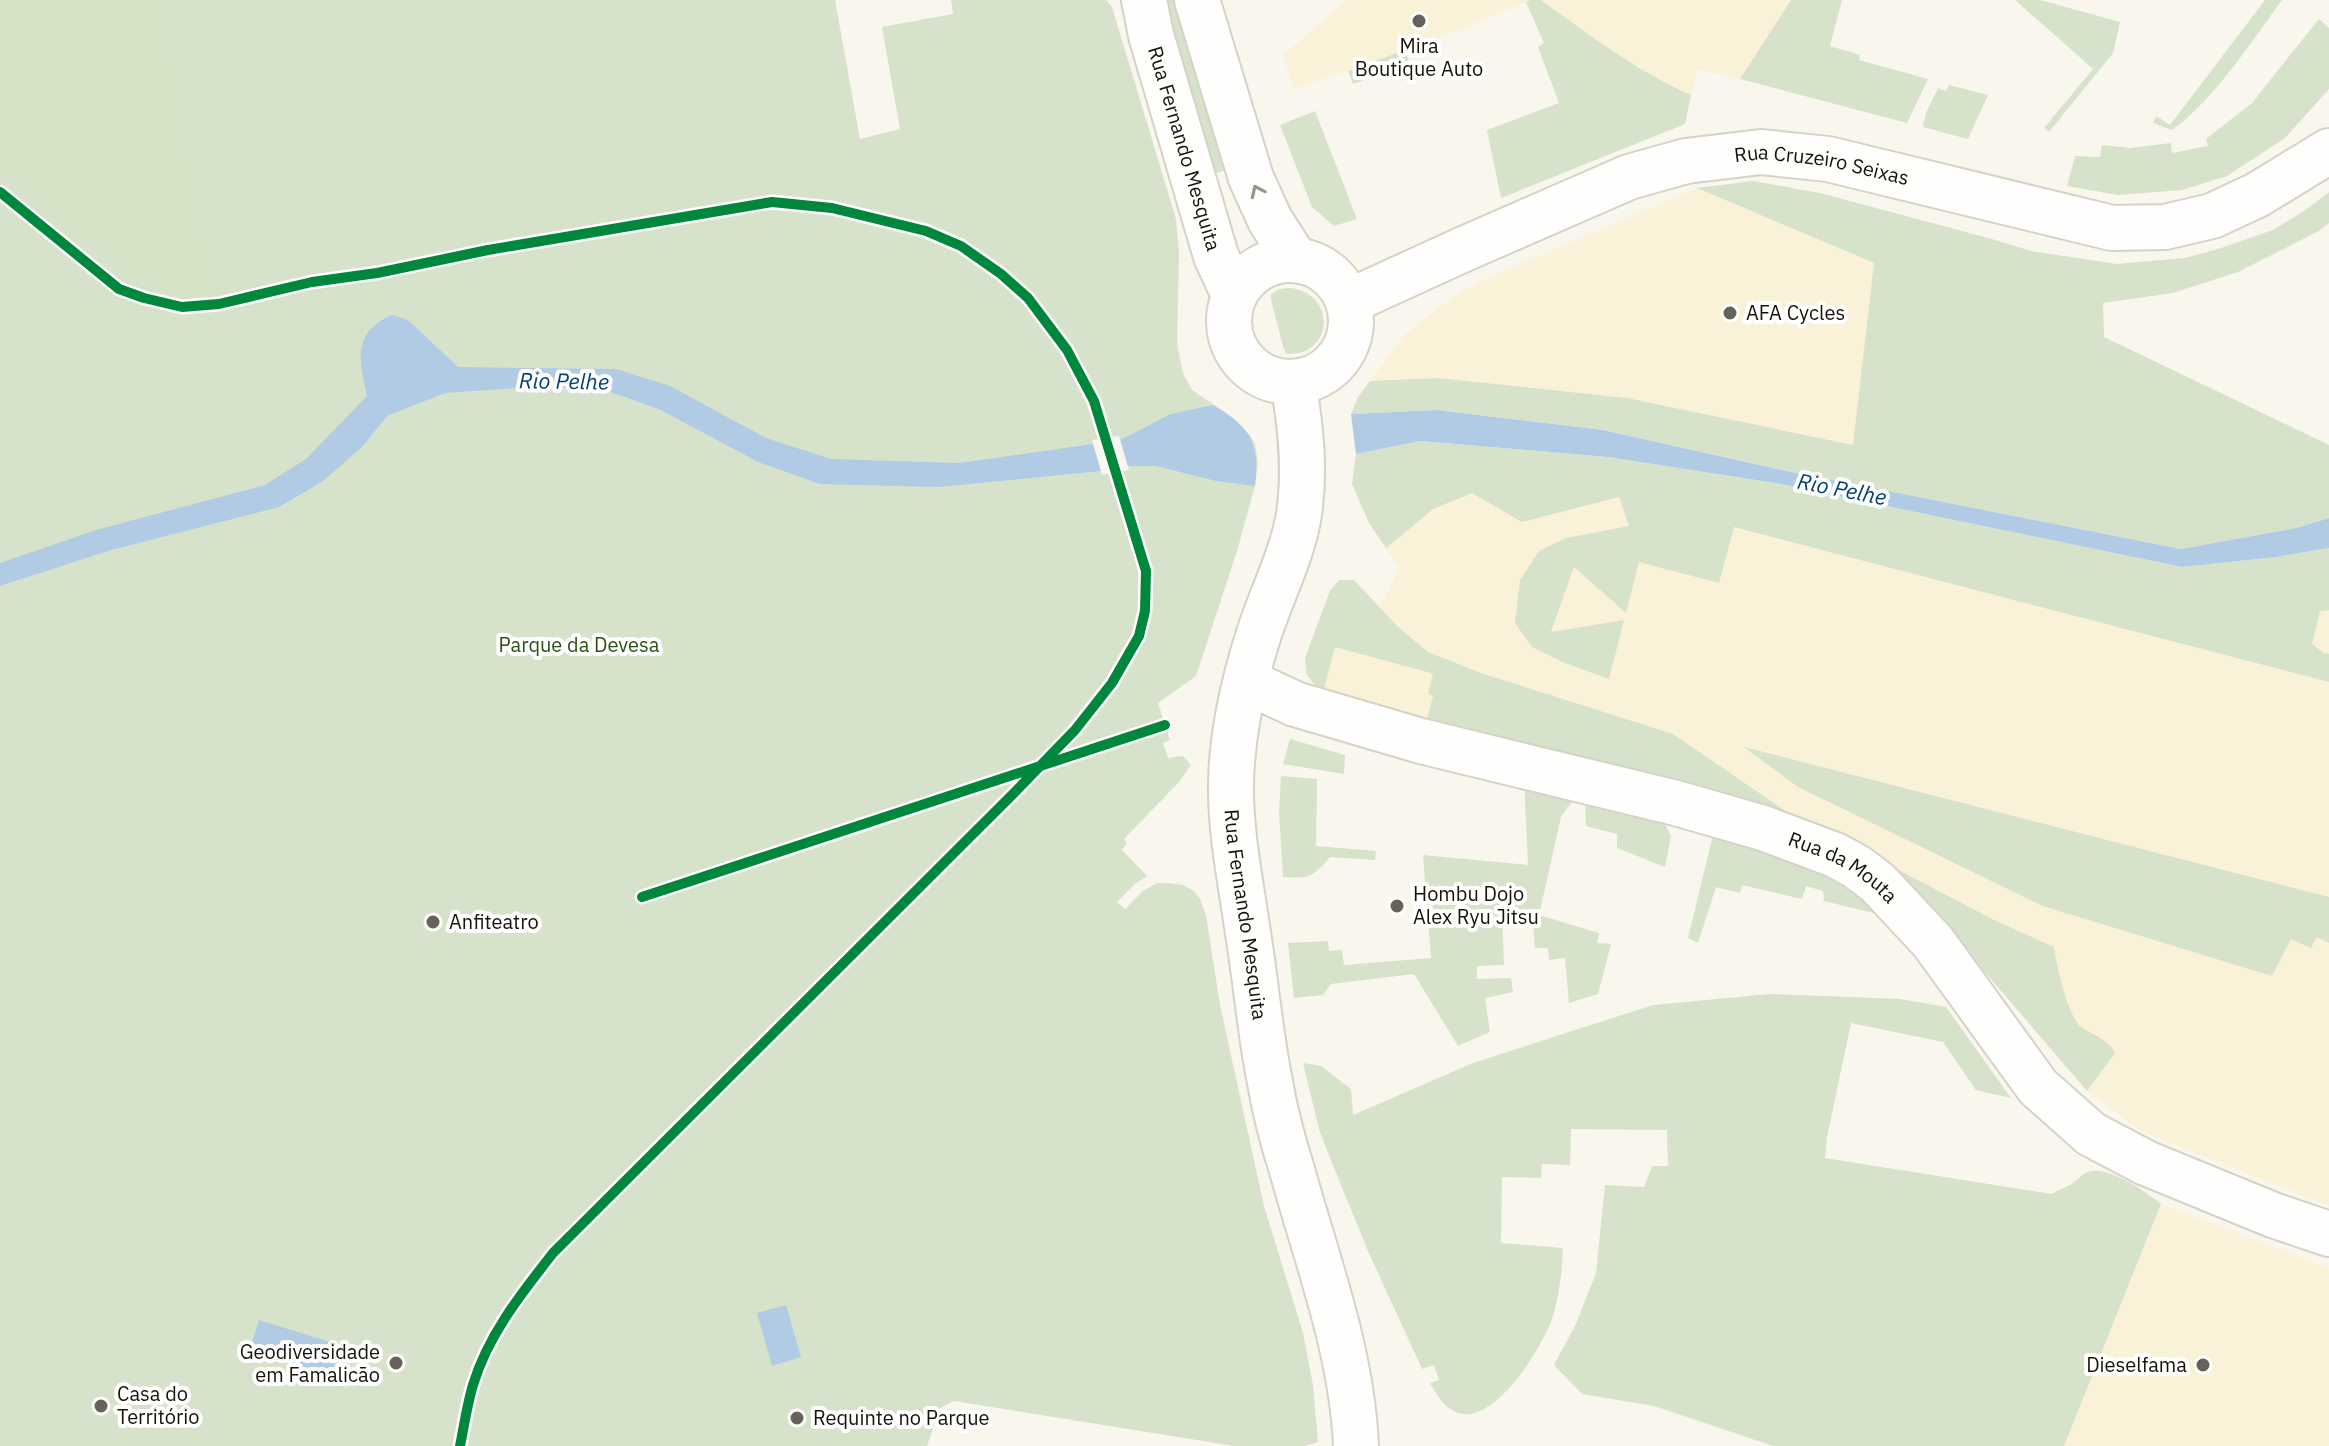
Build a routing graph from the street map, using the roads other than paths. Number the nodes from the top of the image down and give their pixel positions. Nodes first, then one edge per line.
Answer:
1 (1144, 0) edge
2 (1197, 0) edge
3 (2329, 128) edge
4 (2316, 158) edge
5 (1295, 259) junction
6 (1234, 295) junction
7 (1348, 302) junction
8 (1293, 382) junction
9 (1246, 681) junction
10 (2329, 1234) edge
11 (1356, 1446) edge

1 - 6 street, Rua Fernando Mesquita
5 -> 2 street
3 - 4 street, Rua Cruzeiro Seixas
4 - 7 street, Rua Cruzeiro Seixas
5 - 6 street
5 - 7 street
6 - 8 street
7 - 8 street
8 - 9 street, Rua Fernando Mesquita
9 - 10 street, Rua da Mouta
9 - 11 street, Rua Fernando Mesquita

